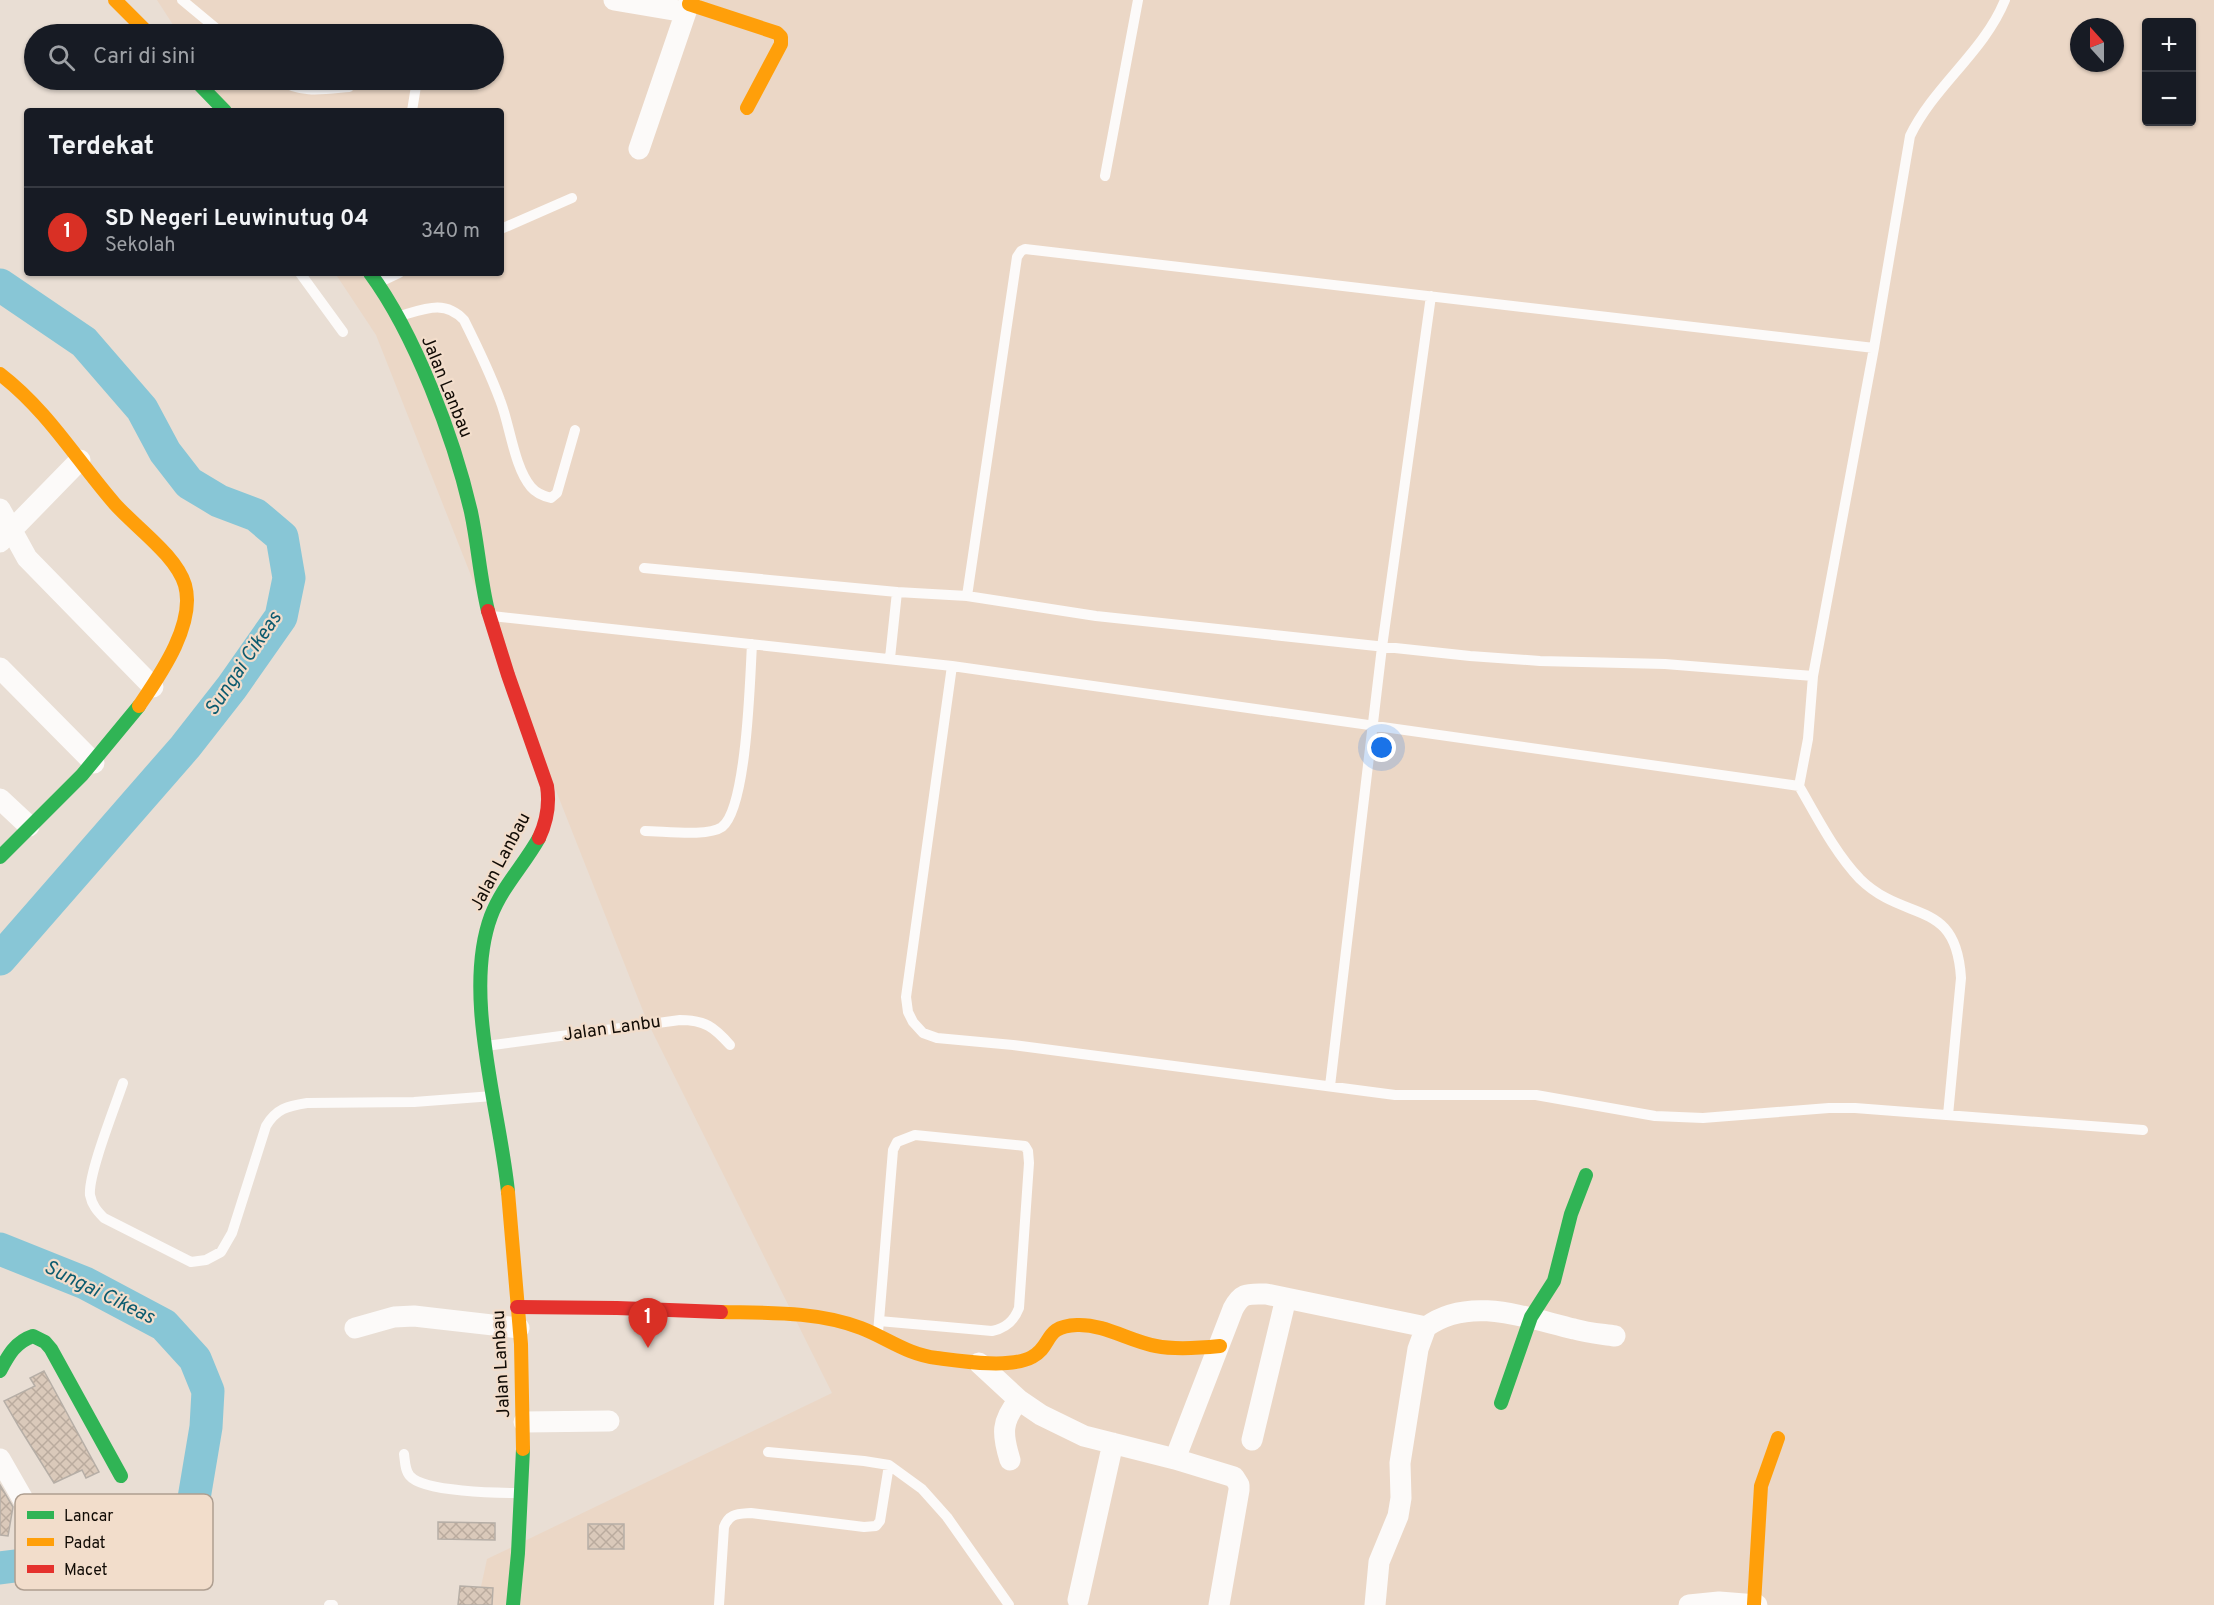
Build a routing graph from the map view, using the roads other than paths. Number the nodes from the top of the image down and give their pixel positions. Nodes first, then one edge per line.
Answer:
1 (115, 0) edge
2 (182, 0) edge
3 (614, 0) edge
4 (1138, 0) edge
5 (2005, 0) edge
6 (688, 5) edge
7 (140, 24) edge
8 (211, 24) edge
9 (214, 90) edge
10 (415, 90) edge
11 (223, 108) edge
12 (412, 108) edge
13 (747, 108) dead end
14 (639, 149) dead end
15 (1105, 176) dead end
16 (572, 198) dead end
17 (504, 228) edge
18 (302, 276) edge
19 (374, 278) edge
20 (1431, 296) junction
21 (397, 316) junction
22 (343, 332) dead end
23 (1874, 348) junction
24 (0, 374) edge
25 (575, 430) dead end
26 (80, 460) junction
27 (0, 509) edge
28 (6, 536) edge
29 (644, 568) dead end
30 (897, 592) junction
31 (967, 596) junction
32 (489, 615) junction
33 (752, 644) junction
34 (1382, 647) junction
35 (890, 658) junction
36 (952, 666) junction
37 (0, 668) edge
38 (1813, 676) junction
39 (153, 687) junction
40 (1373, 726) junction
41 (94, 763) junction
42 (1799, 786) junction
43 (0, 799) edge
44 (29, 826) junction
45 (645, 831) dead end
46 (0, 857) edge
47 (730, 1045) dead end
48 (486, 1046) junction
49 (123, 1083) dead end
50 (1330, 1086) junction
51 (494, 1096) junction
52 (1948, 1115) junction
53 (2143, 1130) dead end
54 (1586, 1175) dead end
55 (1286, 1298) junction
56 (1532, 1317) junction
57 (518, 1318) junction
58 (879, 1321) junction
59 (1426, 1327) junction
60 (355, 1328) dead end
61 (878, 1336) junction
62 (1616, 1336) dead end
63 (1220, 1346) junction
64 (980, 1363) junction
65 (0, 1371) edge
66 (1020, 1400) junction
67 (1501, 1403) dead end
68 (609, 1421) dead end
69 (524, 1422) junction
70 (1778, 1438) dead end
71 (1252, 1440) dead end
72 (1113, 1443) junction
73 (768, 1452) dead end
74 (404, 1454) dead end
75 (0, 1459) edge
76 (1175, 1459) junction
77 (1010, 1460) dead end
78 (889, 1466) junction
79 (121, 1476) dead end
80 (20, 1494) edge
81 (522, 1494) junction
82 (1078, 1600) dead end
83 (1755, 1604) edge
84 (513, 1605) edge
85 (719, 1605) edge
86 (1009, 1605) edge
87 (1219, 1605) edge
88 (1375, 1605) edge
89 (1689, 1605) edge

1 - 7 street
2 - 8 lane
3 - 6 street
4 - 15 lane
5 - 23 lane
6 - 13 street
6 - 14 street
9 - 11 street
10 - 12 lane
16 - 17 lane
18 - 22 lane
19 - 21 street, Jalan Lanbau
20 - 23 lane
20 - 31 lane
20 - 34 lane
21 - 25 lane
21 - 32 street, Jalan Lanbau
23 - 38 lane
24 - 26 street
26 - 28 street
26 - 39 street
27 - 28 street
28 - 39 street
29 - 30 lane
30 - 31 lane
30 - 35 lane
31 - 34 lane
32 - 33 lane
32 - 48 street, Jalan Lanbau
33 - 35 lane
33 - 45 lane
34 - 38 lane
34 - 40 lane
35 - 36 lane
36 - 40 lane
36 - 50 lane
37 - 41 street
38 - 42 lane
39 - 41 street
40 - 42 lane
40 - 50 lane
41 - 44 street
42 - 52 lane
43 - 44 street
44 - 46 street
47 - 48 lane, Jalan Lanbu
48 - 51 street, Jalan Lanbau
49 - 51 lane
50 - 52 lane
51 - 57 street, Jalan Lanbau
52 - 53 lane
54 - 56 street
55 - 59 street
55 - 63 street
55 - 71 street
56 - 59 street
56 - 62 street
56 - 67 street
57 - 60 street
57 - 61 street
57 - 69 street, Jalan Lanbau
58 - 58 lane
58 - 61 lane
59 - 88 street
61 - 64 street
63 - 64 street
63 - 76 street
64 - 66 street
65 - 79 street
66 - 72 street
66 - 77 street
68 - 69 street
69 - 81 street, Jalan Lanbau
70 - 83 street
72 - 76 street
72 - 82 street
73 - 78 lane
74 - 81 lane
75 - 80 street
76 - 87 street
78 - 85 lane
78 - 86 lane
81 - 84 street, Jalan Lanbau
83 - 89 street

